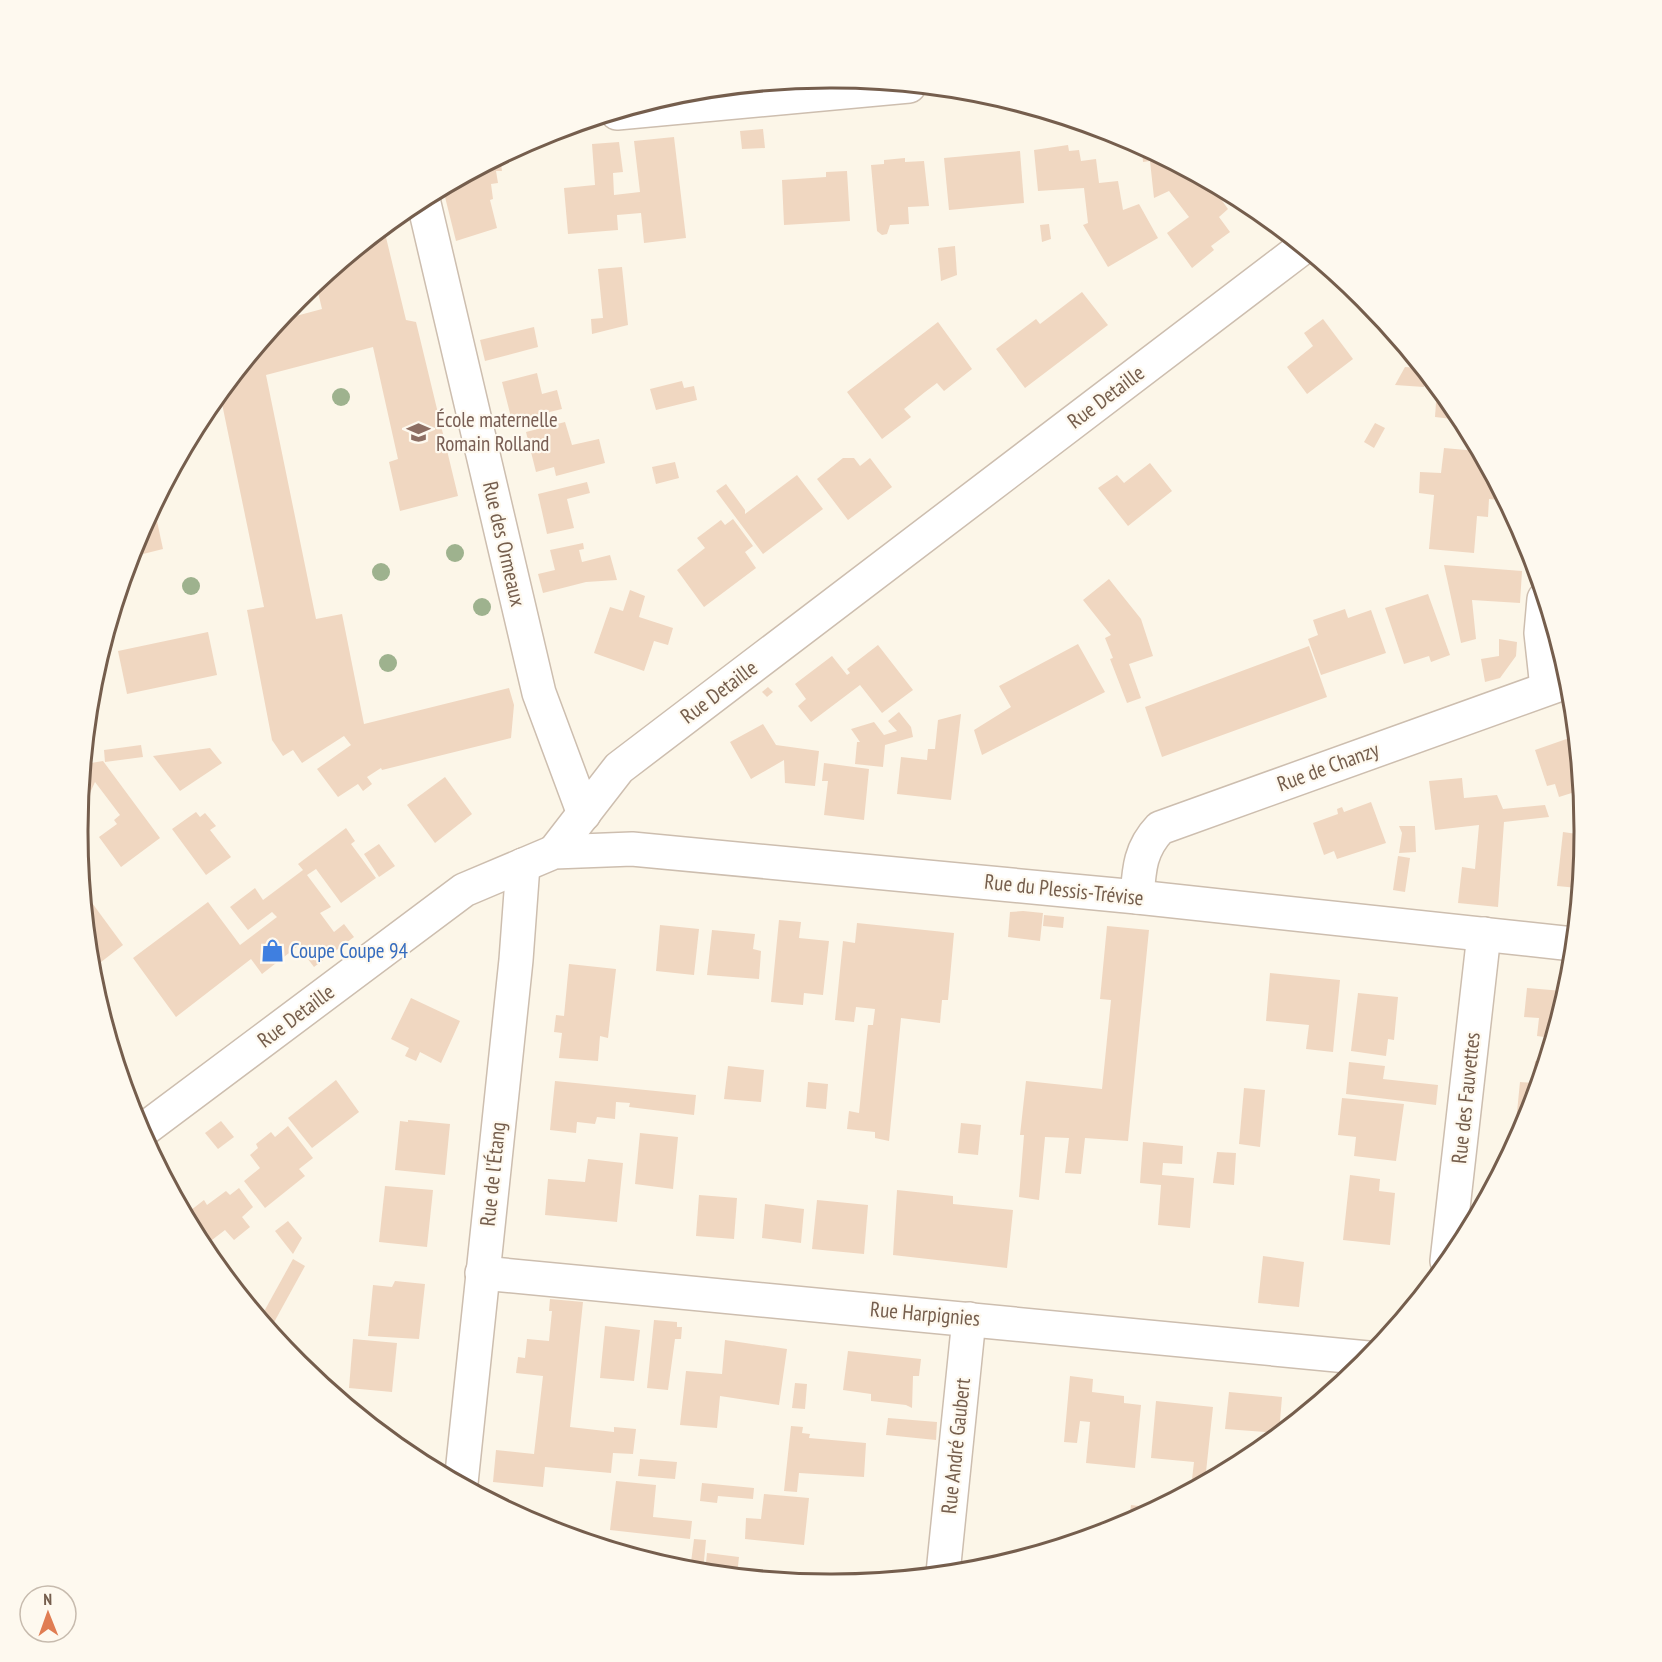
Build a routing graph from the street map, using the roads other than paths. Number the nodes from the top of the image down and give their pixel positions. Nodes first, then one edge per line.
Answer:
1 (870, 90) edge
2 (660, 109) edge
3 (425, 210) edge
4 (1296, 253) edge
5 (1542, 619) edge
6 (1558, 685) edge
7 (584, 814) junction
8 (554, 852) junction
9 (523, 865) junction
10 (1137, 897) junction
11 (1484, 934) junction
12 (1564, 943) edge
13 (150, 1125) edge
14 (1449, 1242) edge
15 (482, 1273) junction
16 (969, 1318) junction
17 (1355, 1357) edge
18 (462, 1475) edge
19 (944, 1564) edge

1 - 2 street
3 - 7 street, Rue des Ormeaux
4 - 7 street, Rue Detaille
5 - 6 street
6 - 10 street, Rue de Chanzy
7 - 8 street, Rue Detaille
8 - 9 street, Rue Detaille
8 - 10 street, Rue du Plessis-Trévise
9 - 13 street, Rue Detaille
9 - 15 street, Rue de l'Étang
10 - 11 street, Rue du Plessis-Trévise
11 - 12 street, Rue du Plessis-Trévise
11 - 14 street, Rue des Fauvettes
15 - 16 street, Rue Harpignies
15 - 18 street, Rue de l'Étang
16 - 17 street, Rue Harpignies
16 - 19 street, Rue André Gaubert

